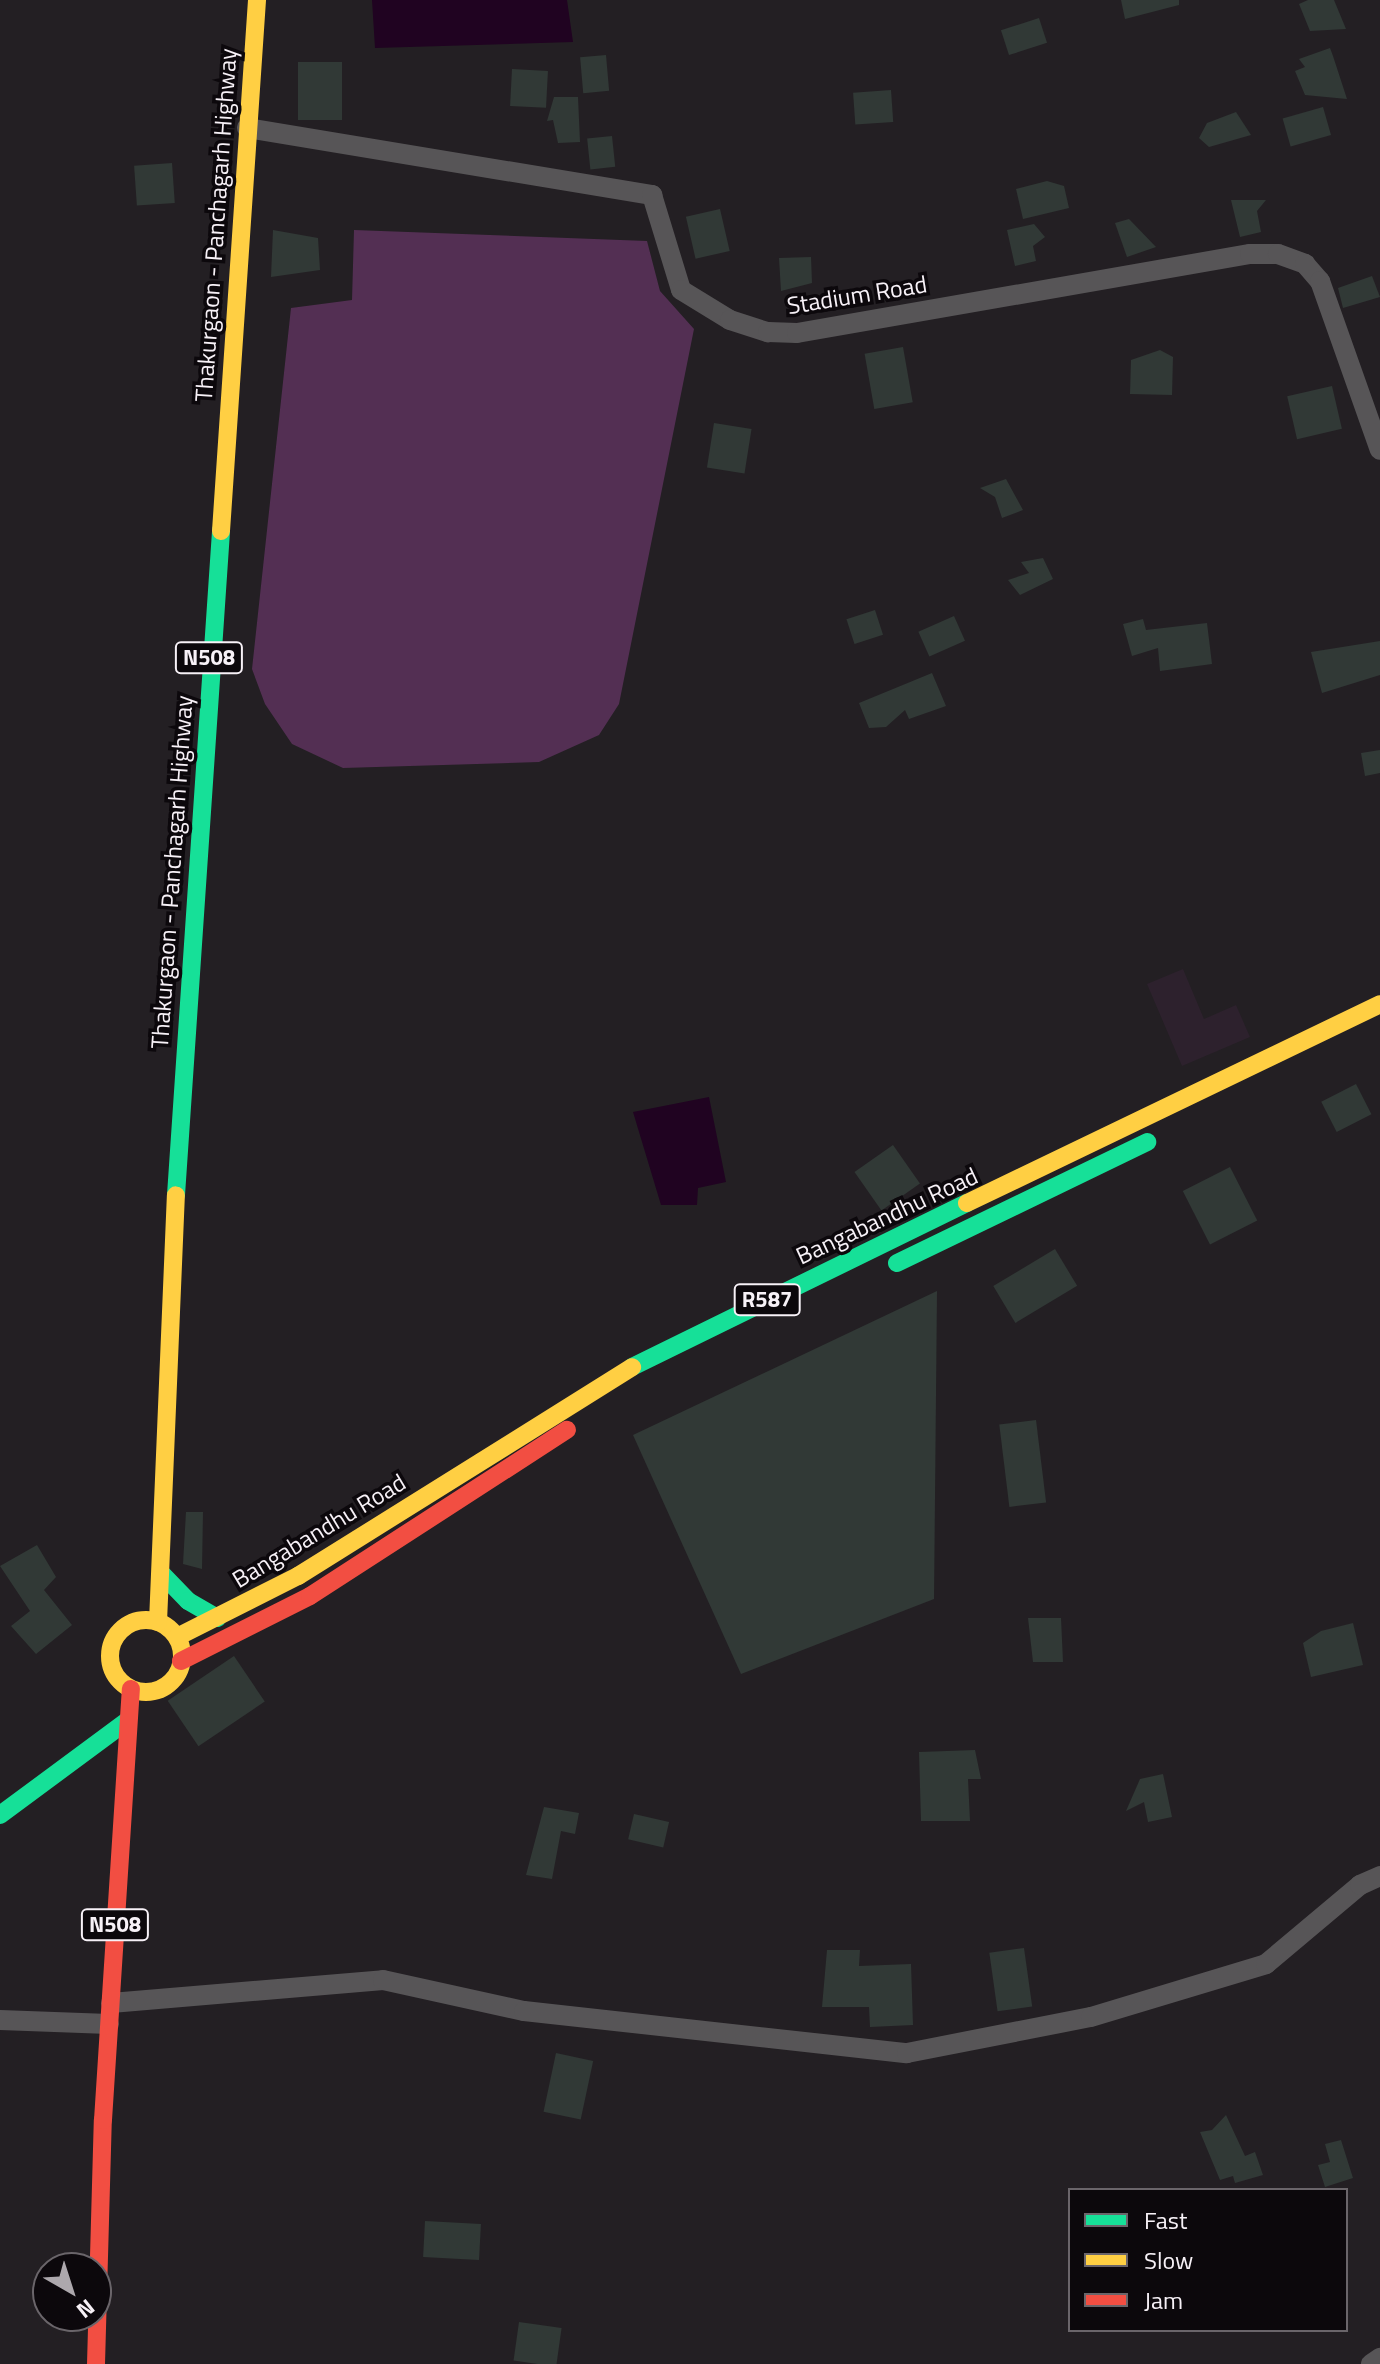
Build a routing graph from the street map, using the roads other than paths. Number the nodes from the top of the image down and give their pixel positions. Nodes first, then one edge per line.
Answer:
1 (257, 0) edge
2 (247, 128) junction
3 (1380, 450) edge
4 (1380, 1004) edge
5 (1160, 1136) dead end
6 (872, 1274) dead end
7 (168, 1315) junction
8 (764, 1326) dead end
9 (668, 1373) dead end
10 (613, 1404) dead end
11 (141, 1511) dead end
12 (161, 1573) junction
13 (135, 1597) dead end
14 (218, 1618) junction
15 (134, 1622) junction
16 (158, 1622) junction
17 (177, 1637) junction
18 (181, 1661) junction
19 (131, 1689) junction
20 (151, 1691) junction
21 (127, 1721) junction
22 (0, 1815) edge
23 (1380, 1876) edge
24 (116, 2011) junction
25 (0, 2020) edge
26 (106, 2162) junction
27 (1380, 2358) edge
28 (96, 2364) edge
29 (1371, 2364) edge

1 - 2 main road, Thakurgaon - Panchagarh Highway / N508
2 - 3 street, Stadium Road
2 - 7 main road, Thakurgaon - Panchagarh Highway / N508
4 - 14 main road, Bangabandhu Road / R587
5 - 6 main road, Bangabandhu Road
7 - 11 main road, Thakurgaon - Panchagarh Highway / N508
7 - 12 main road, Thakurgaon - Panchagarh Highway / N508
8 - 9 main road, R587
10 - 18 main road, Bangabandhu Road
12 - 14 main road
12 - 16 main road, Thakurgaon - Panchagarh Highway / N508
13 - 15 main road
14 - 17 main road, Bangabandhu Road / R587
15 - 16 main road
15 - 19 main road
16 - 17 main road
17 - 18 main road
18 - 20 main road
19 - 20 main road
19 - 21 main road, N508
20 - 24 main road, N508
21 - 22 main road
21 - 24 main road, N508
23 - 24 street
24 - 25 street
24 - 26 main road, N508
24 - 26 main road, N508
26 - 28 main road, N508
27 - 29 street

